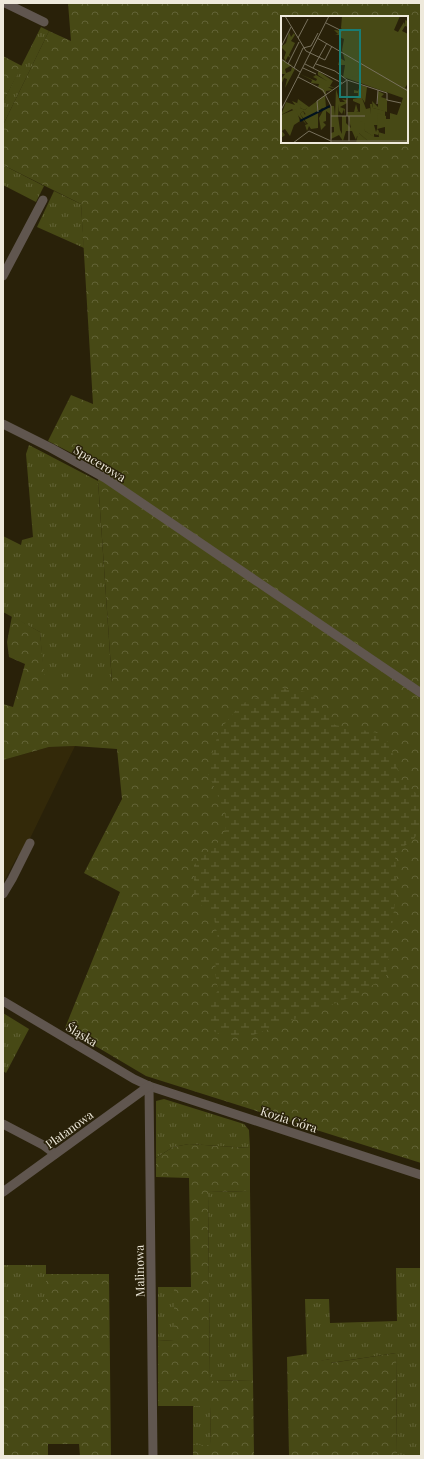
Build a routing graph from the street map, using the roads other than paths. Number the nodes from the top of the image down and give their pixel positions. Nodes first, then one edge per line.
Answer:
1 (5, 3) edge
2 (44, 22) dead end
3 (42, 200) dead end
4 (3, 276) edge
5 (3, 424) edge
6 (421, 693) edge
7 (30, 843) dead end
8 (3, 894) edge
9 (3, 1001) edge
10 (149, 1086) junction
11 (3, 1124) edge
12 (55, 1154) junction
13 (421, 1175) edge
14 (3, 1192) edge
15 (153, 1456) edge

1 - 2 street
3 - 4 street
5 - 6 street, Spacerowa
7 - 8 street
9 - 10 street, Śląska
10 - 12 street, Platanowa
10 - 13 street, Kozia Góra
10 - 15 street, Malinowa
11 - 12 street
12 - 14 street, Platanowa

